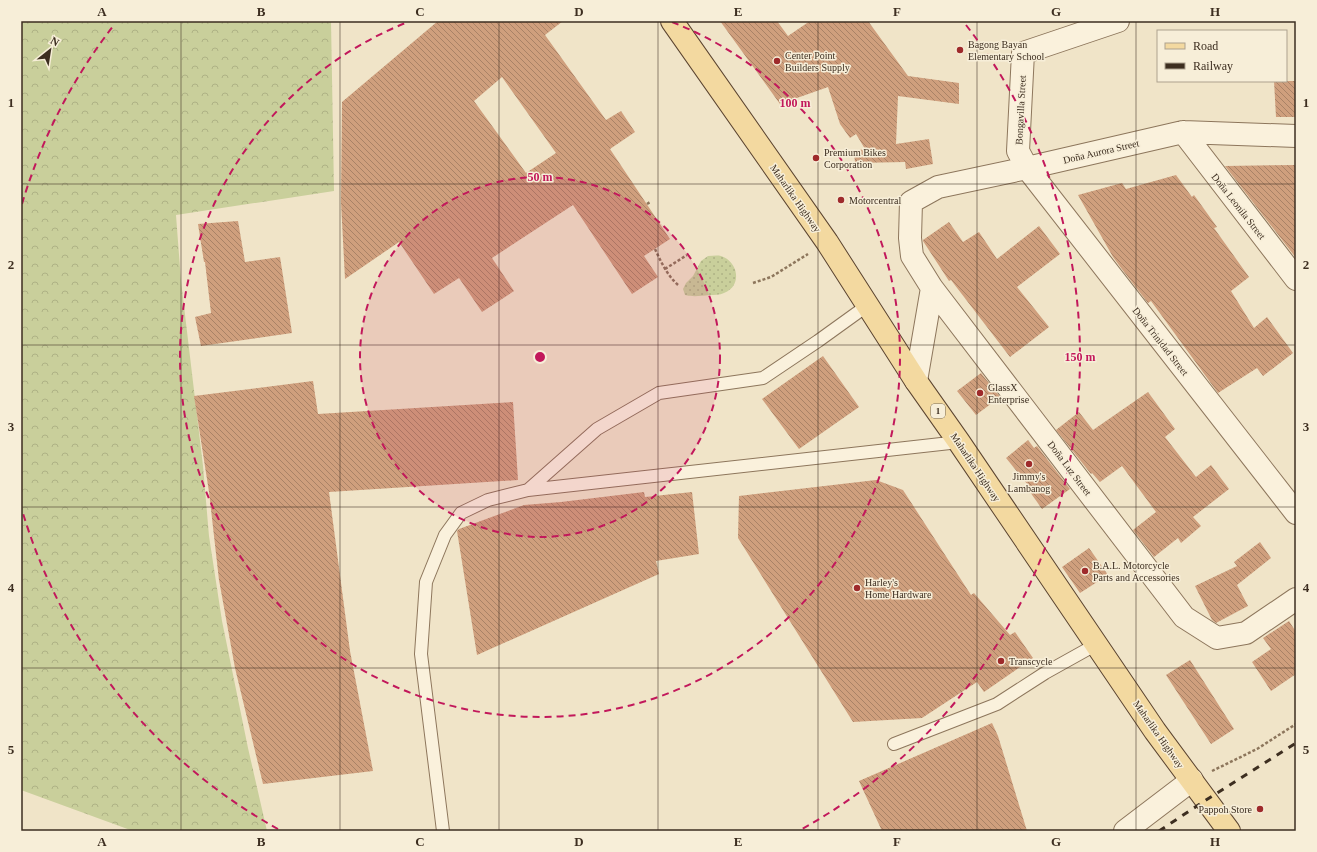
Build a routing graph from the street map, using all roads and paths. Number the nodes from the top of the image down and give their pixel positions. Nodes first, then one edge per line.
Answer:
1 (672, 21) edge
2 (1118, 21) edge
3 (1182, 132) junction
4 (1296, 136) edge
5 (1027, 168) junction
6 (911, 202) joint
7 (827, 242) junction
8 (655, 249) dead end
9 (687, 255) dead end
10 (665, 269) junction
11 (1296, 279) edge
12 (753, 283) dead end
13 (678, 284) dead end
14 (932, 288) junction
15 (868, 305) junction
16 (916, 381) junction
17 (959, 442) junction
18 (528, 490) junction
19 (1296, 513) edge
20 (1296, 599) edge
21 (1097, 644) junction
22 (1296, 724) edge
23 (894, 744) dead end
24 (1192, 780) junction
25 (443, 831) edge
26 (1125, 831) edge
27 (1229, 831) edge

1 - 7 main road, Maharlika Highway / 1
2 - 5 street, Bongavilla Street
3 - 4 street, Doña Aurora Street
3 - 5 street, Doña Aurora Street
3 - 11 street, Doña Leonila Street
5 - 6 street, Doña Aurora Street
5 - 19 street, Doña Trinidad Street
6 - 14 street, Doña Luz Street
7 - 12 path
7 - 15 main road, Maharlika Highway / 1
8 - 10 path
9 - 10 path
10 - 13 path
14 - 16 street
14 - 20 street, Doña Luz Street
15 - 16 main road, Maharlika Highway / 1
15 - 18 lane
16 - 17 main road, Maharlika Highway / 1
17 - 18 lane
17 - 21 main road, Maharlika Highway / 1
18 - 25 lane
21 - 23 lane
21 - 24 main road, Maharlika Highway / 1
22 - 24 path
24 - 26 street
24 - 27 main road, Maharlika Highway / 1

